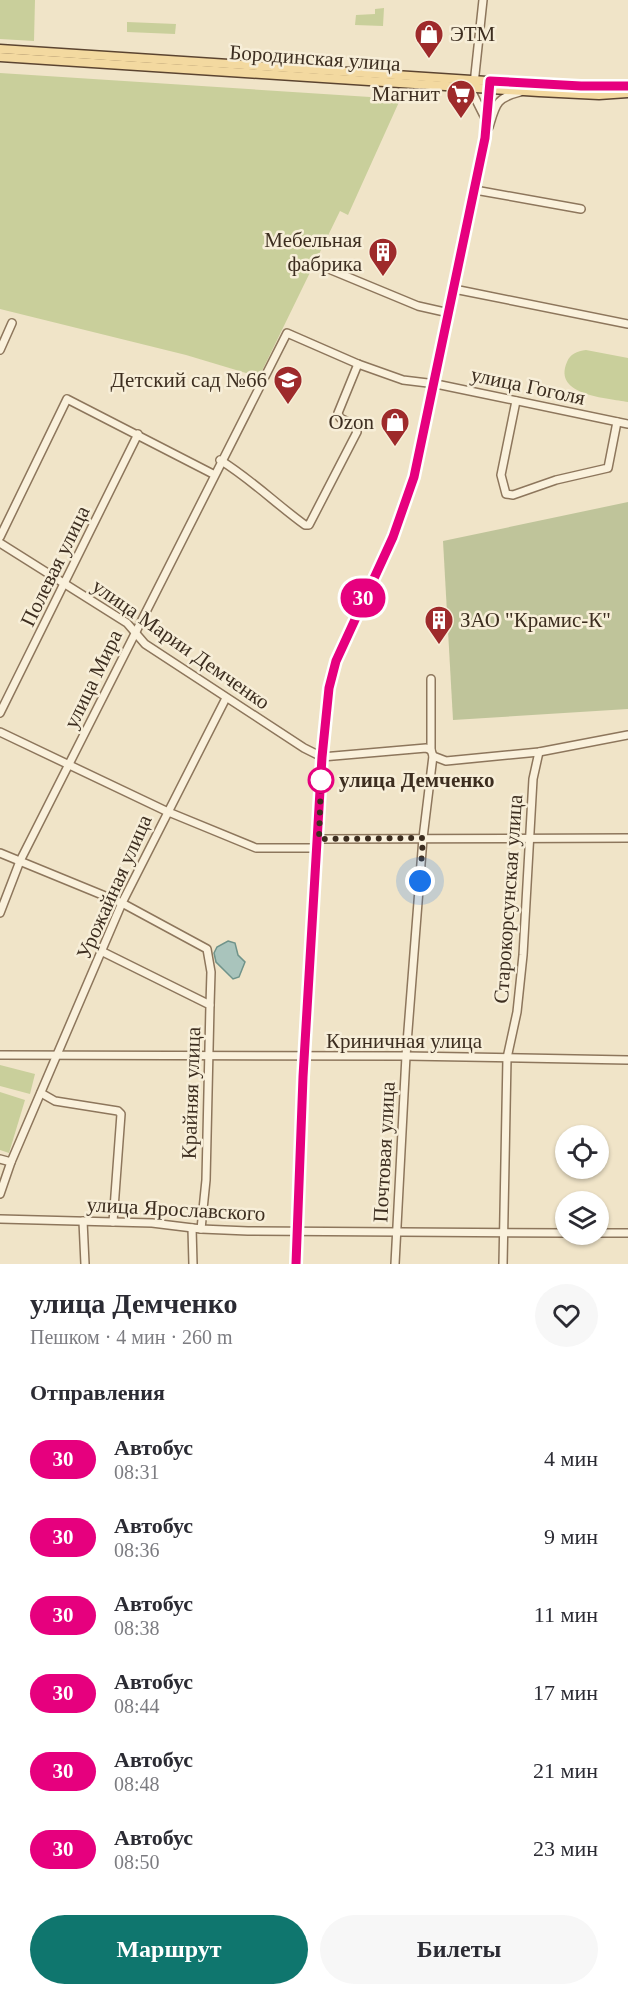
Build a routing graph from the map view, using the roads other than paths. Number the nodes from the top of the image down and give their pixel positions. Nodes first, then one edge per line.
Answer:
1 (483, 0) edge
2 (0, 50) edge
3 (0, 57) edge
4 (474, 83) junction
5 (461, 85) junction
6 (490, 85) junction
7 (628, 86) edge
8 (525, 91) junction
9 (628, 93) edge
10 (486, 122) junction
11 (485, 138) junction
12 (475, 190) junction
13 (581, 209) dead end
14 (319, 265) dead end
15 (454, 289) junction
16 (449, 313) junction
17 (12, 323) dead end
18 (628, 324) edge
19 (287, 333) joint
20 (0, 350) edge
21 (358, 364) junction
22 (436, 384) junction
23 (516, 401) junction
24 (617, 422) junction
25 (628, 424) edge
26 (138, 434) junction
27 (220, 460) junction
28 (213, 474) junction
29 (0, 537) edge
30 (0, 543) edge
31 (65, 584) junction
32 (135, 633) junction
33 (431, 679) dead end
34 (226, 699) junction
35 (0, 713) edge
36 (0, 732) edge
37 (628, 735) edge
38 (539, 752) junction
39 (432, 753) junction
40 (322, 757) junction
41 (69, 764) junction
42 (166, 811) junction
43 (423, 838) junction
44 (628, 838) edge
45 (319, 839) junction
46 (528, 840) junction
47 (318, 848) junction
48 (0, 853) edge
49 (20, 861) junction
50 (122, 903) junction
51 (0, 913) edge
52 (103, 951) junction
53 (210, 1005) junction
54 (0, 1056) edge
55 (406, 1056) junction
56 (58, 1057) junction
57 (210, 1057) junction
58 (304, 1057) junction
59 (507, 1058) junction
60 (628, 1060) edge
61 (41, 1094) junction
62 (0, 1159) edge
63 (11, 1162) junction
64 (0, 1194) edge
65 (0, 1219) edge
66 (83, 1221) junction
67 (113, 1222) junction
68 (192, 1228) junction
69 (201, 1230) junction
70 (396, 1230) junction
71 (295, 1231) junction
72 (502, 1233) junction
73 (555, 1233) edge
74 (609, 1233) edge
75 (628, 1233) edge
76 (85, 1264) edge
77 (193, 1264) edge
78 (296, 1264) edge
79 (395, 1264) edge
80 (503, 1264) edge

1 - 4 street
2 - 4 main road, Бородинская улица
3 - 5 main road, Бородинская улица
4 - 5 main road, Бородинская улица
4 - 6 main road, Бородинская улица
5 - 10 street
6 - 7 main road, Бородинская улица
6 - 8 main road, Бородинская улица
6 - 10 street
8 - 9 main road, Бородинская улица
8 - 11 street
10 - 11 street
11 - 12 street
12 - 13 street
12 - 15 street
14 - 16 street
15 - 16 street
15 - 18 street
16 - 22 street
17 - 20 street
19 - 21 street, улица Гоголя
19 - 27 street, улица Мира
21 - 22 street, улица Гоголя
21 - 27 street
22 - 23 street, улица Гоголя
22 - 40 street
23 - 24 street, улица Гоголя
23 - 24 street
24 - 25 street, улица Гоголя
26 - 28 street
26 - 29 street
26 - 31 street, Полевая улица
27 - 28 street, улица Мира
28 - 32 street, улица Мира
30 - 31 street, улица Марии Демченко
31 - 32 street, улица Марии Демченко
31 - 35 street, Полевая улица
32 - 34 street, улица Марии Демченко
32 - 41 street, улица Мира
33 - 39 street, Почтовая улица
34 - 40 street, улица Марии Демченко
34 - 42 street, Урожайная улица
36 - 41 street
37 - 38 street
38 - 39 street
38 - 46 street, Старокорсунская улица
39 - 40 street
39 - 43 street, Почтовая улица
40 - 45 street
41 - 42 street
41 - 49 street, улица Мира
42 - 47 street
42 - 50 street, Урожайная улица
43 - 45 street
43 - 46 street
43 - 55 street, Почтовая улица
44 - 46 street
45 - 47 street
46 - 59 street, Старокорсунская улица
47 - 58 street
48 - 49 street
49 - 50 street
49 - 51 street, улица Мира
50 - 52 street, Урожайная улица
50 - 53 street
52 - 53 street, Крайняя улица
52 - 56 street, Урожайная улица
53 - 57 street, Крайняя улица
54 - 56 street, Криничная улица
55 - 58 street, Криничная улица
55 - 59 street, Криничная улица
55 - 70 street, Почтовая улица
56 - 57 street, Криничная улица
56 - 61 street, Урожайная улица
57 - 58 street, Криничная улица
57 - 69 street, Крайняя улица
58 - 71 street
59 - 60 street, Криничная улица
59 - 72 street, Старокорсунская улица
61 - 63 street, Урожайная улица
61 - 67 street
62 - 63 street
63 - 64 street, Урожайная улица
65 - 66 street, улица Ярославского
66 - 67 street, улица Ярославского
66 - 76 street
67 - 68 street, улица Ярославского
68 - 69 street, улица Ярославского
68 - 77 street
69 - 71 street, улица Ярославского
70 - 71 street, улица Ярославского
70 - 72 street, улица Ярославского
70 - 79 street, Почтовая улица
71 - 78 street
72 - 73 street, улица Ярославского
72 - 80 street, Старокорсунская улица
74 - 75 street

